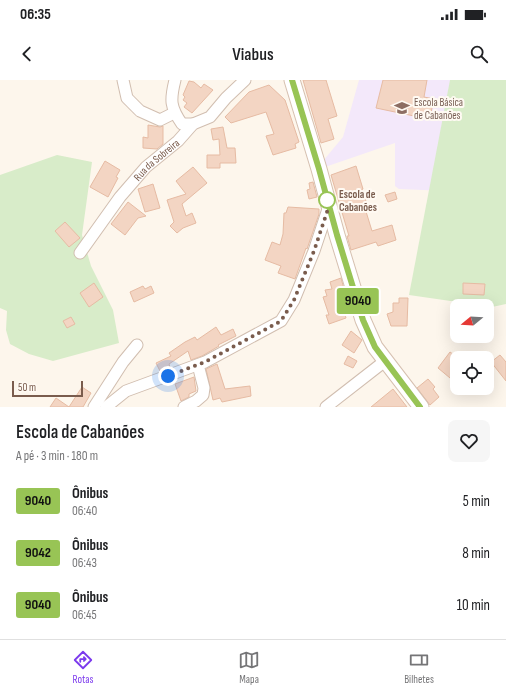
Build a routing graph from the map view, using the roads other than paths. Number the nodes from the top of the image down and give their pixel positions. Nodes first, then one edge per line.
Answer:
1 (123, 80) edge
2 (175, 80) edge
3 (245, 80) edge
4 (292, 80) edge
5 (174, 113) junction
6 (192, 124) junction
7 (329, 206) junction
8 (80, 252) dead end
9 (136, 345) dead end
10 (385, 361) junction
11 (198, 365) junction
12 (94, 407) edge
13 (106, 407) edge
14 (184, 407) edge
15 (326, 407) edge
16 (420, 407) edge

1 - 5 street
2 - 5 street
3 - 6 street, Rua da Sobreira
4 - 7 street
5 - 6 street
6 - 8 street, Rua da Sobreira
7 - 10 street
7 - 11 street
9 - 12 street
10 - 15 street
10 - 16 street
11 - 13 street
11 - 14 street

